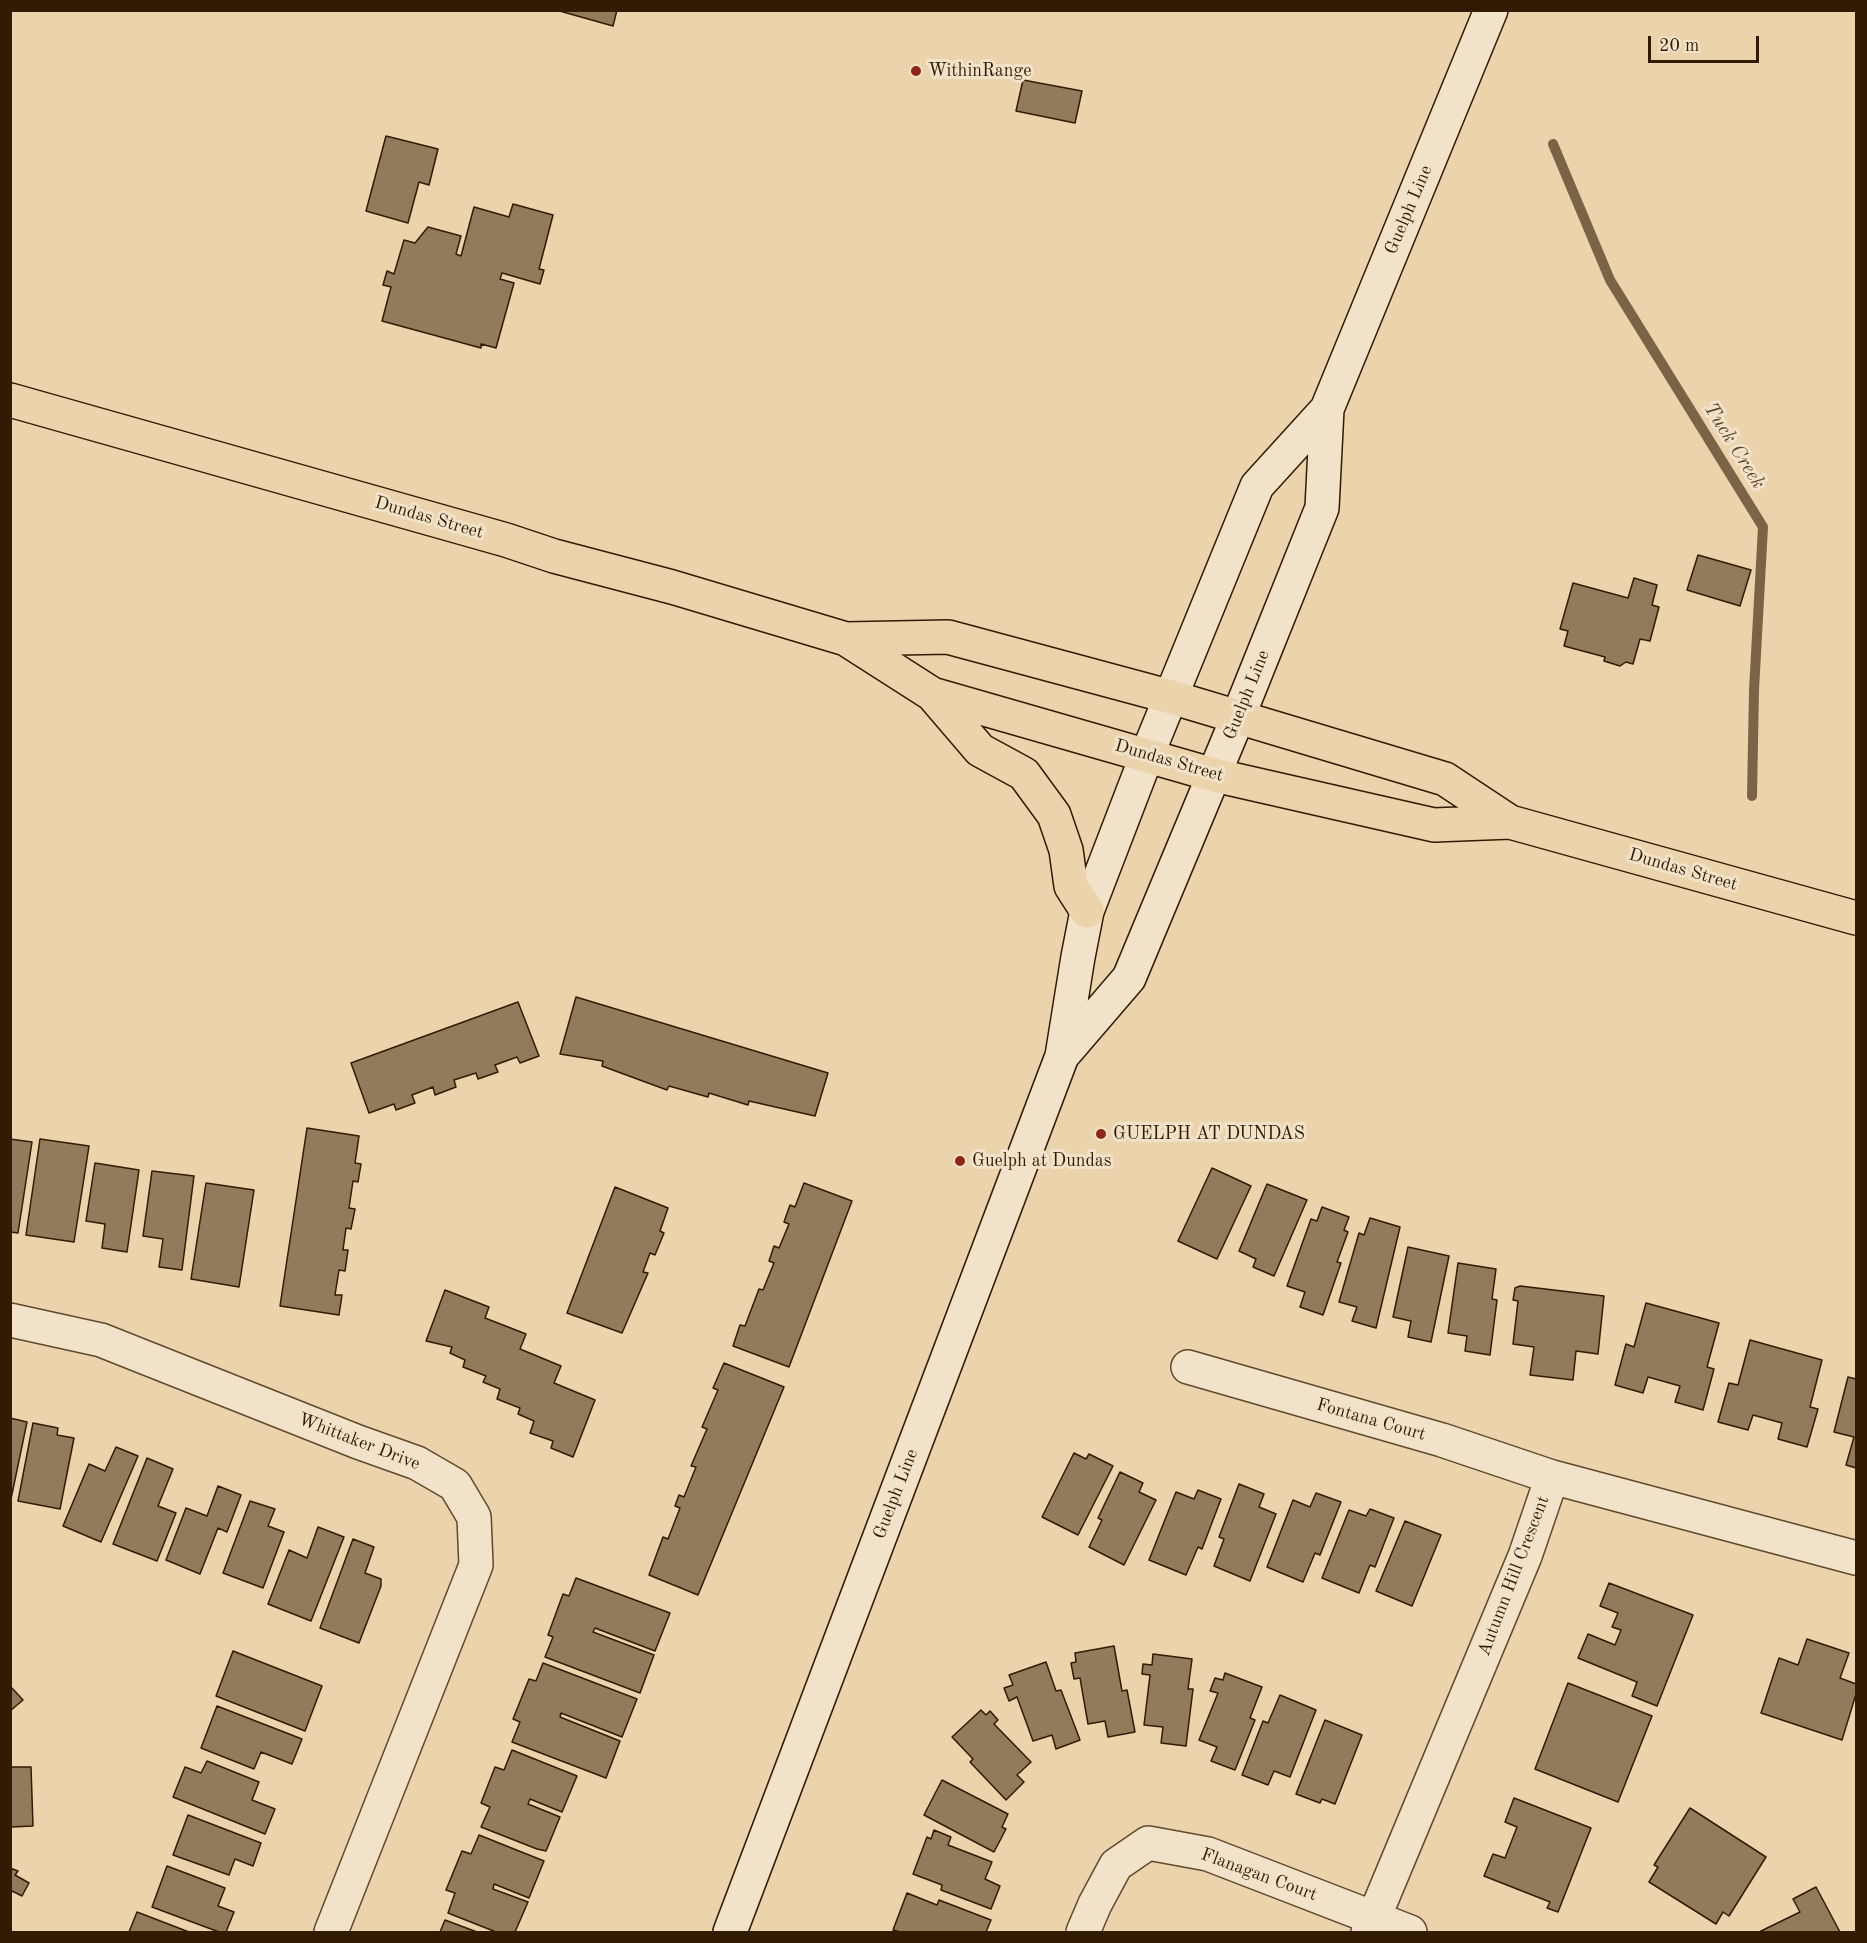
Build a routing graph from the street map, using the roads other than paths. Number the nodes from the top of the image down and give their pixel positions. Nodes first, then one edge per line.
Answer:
1 (1491, 10) edge
2 (10, 400) edge
3 (1327, 409) junction
4 (846, 639) junction
5 (932, 694) junction
6 (1171, 697) junction
7 (1238, 717) junction
8 (1148, 755) junction
9 (1214, 775) junction
10 (1510, 822) junction
11 (1087, 911) junction
12 (1857, 918) edge
13 (1062, 1056) junction
14 (10, 1320) edge
15 (1188, 1367) dead end
16 (1552, 1477) junction
17 (1857, 1558) edge
18 (1371, 1925) edge
19 (331, 1932) edge
20 (730, 1932) edge
21 (1083, 1932) edge
22 (1410, 1932) edge

1 - 3 main road, Guelph Line
2 - 4 main road, Dundas Street
3 - 6 main road, Guelph Line
3 - 7 main road, Guelph Line
4 - 5 main road, Dundas Street
4 - 6 main road, Dundas Street
5 - 8 main road, Dundas Street
5 - 11 main road
6 - 7 main road, Dundas Street
6 - 8 main road, Guelph Line
7 - 9 main road, Guelph Line
7 - 10 main road, Dundas Street
8 - 9 main road, Dundas Street
8 - 11 main road, Guelph Line
9 - 10 main road, Dundas Street
9 - 13 main road, Guelph Line
10 - 12 main road, Dundas Street
11 - 13 main road, Guelph Line
13 - 20 main road, Guelph Line
14 - 19 main road, Whittaker Drive
15 - 16 main road, Fontana Court
16 - 17 main road, Autumn Hill Crescent
16 - 18 main road, Autumn Hill Crescent
18 - 21 main road, Flanagan Court
18 - 22 main road, Flanagan Court

